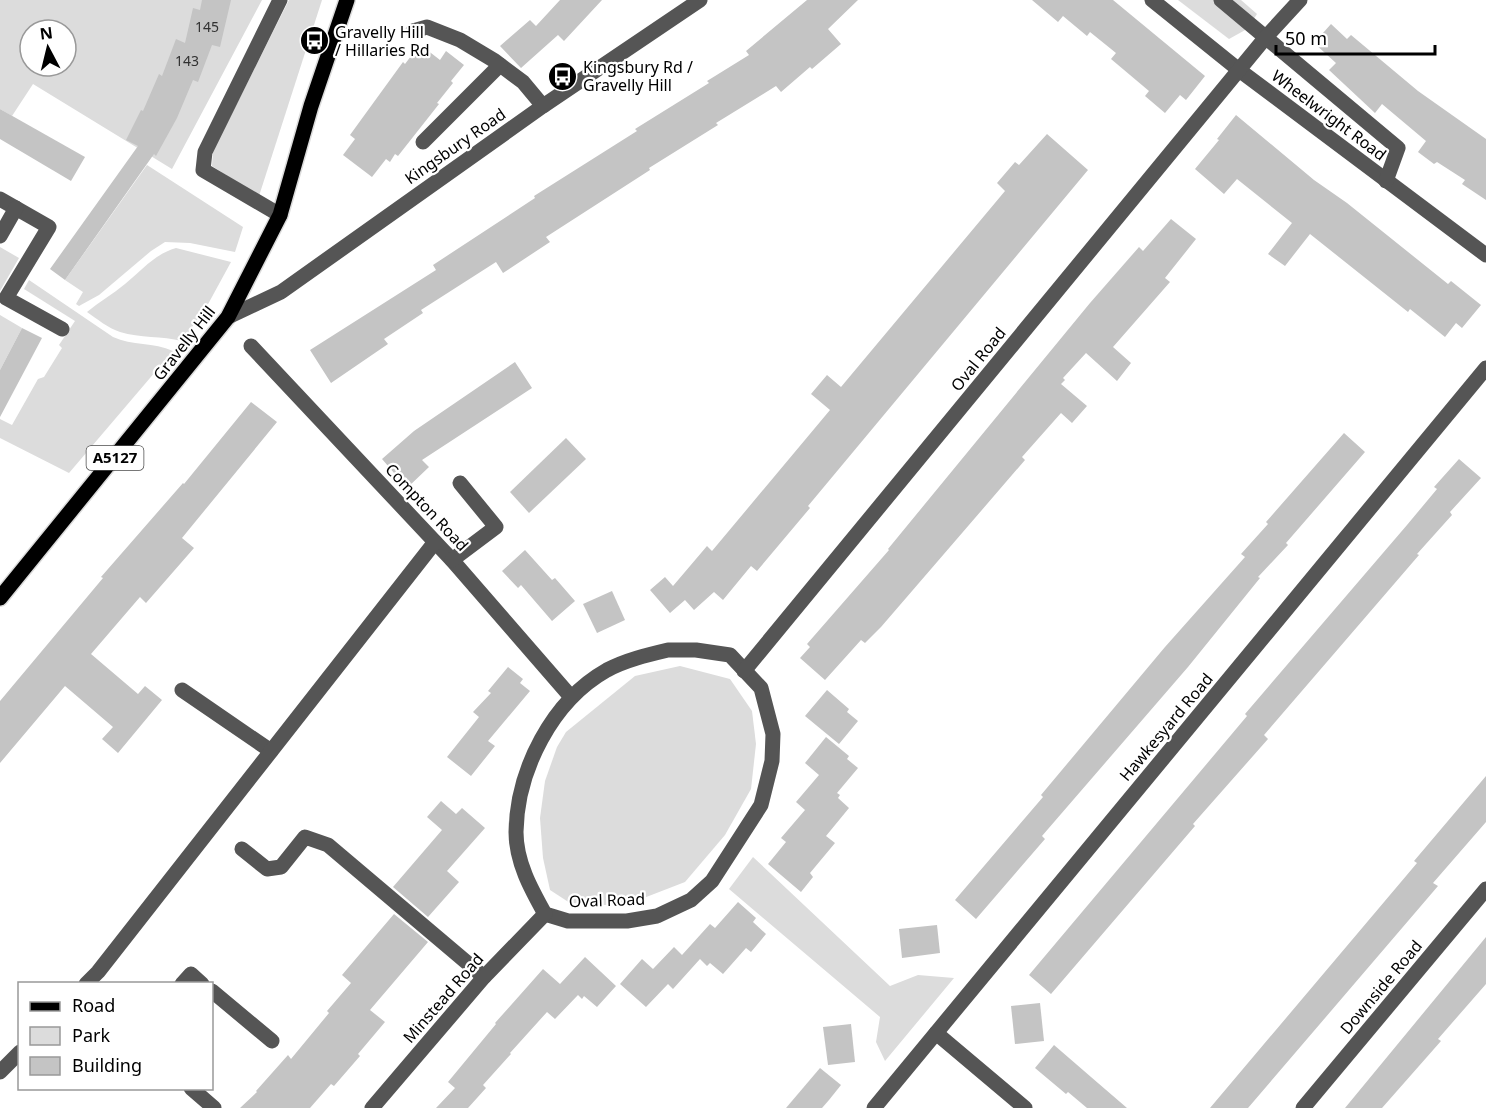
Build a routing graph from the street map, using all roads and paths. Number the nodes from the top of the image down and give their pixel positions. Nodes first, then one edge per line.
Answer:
1 (280, 0) edge
2 (347, 0) edge
3 (700, 0) edge
4 (1152, 0) edge
5 (1221, 0) edge
6 (1300, 0) edge
7 (413, 31) dead end
8 (1266, 37) junction
9 (500, 65) junction
10 (1239, 70) junction
11 (543, 106) junction
12 (423, 142) dead end
13 (1386, 181) junction
14 (0, 199) edge
15 (16, 208) junction
16 (280, 215) junction
17 (0, 236) edge
18 (1486, 255) edge
19 (228, 317) junction
20 (62, 329) dead end
21 (251, 346) dead end
22 (1486, 368) edge
23 (460, 483) dead end
24 (435, 542) junction
25 (452, 560) junction
26 (0, 598) edge
27 (744, 671) junction
28 (183, 690) dead end
29 (571, 697) junction
30 (271, 751) junction
31 (242, 849) dead end
32 (1486, 889) edge
33 (545, 914) junction
34 (484, 977) junction
35 (88, 982) edge
36 (184, 982) edge
37 (200, 982) edge
38 (213, 992) edge
39 (936, 1033) junction
40 (272, 1041) dead end
41 (18, 1054) edge
42 (0, 1072) edge
43 (192, 1090) edge
44 (214, 1108) edge
45 (372, 1108) edge
46 (874, 1108) edge
47 (1025, 1108) edge
48 (1303, 1108) edge

1 - 16 street
2 - 16 main road, Gravelly Hill / A5127
3 - 11 street, Kingsbury Road
4 - 10 street, Wheelwright Road
5 - 8 street
6 - 8 street, Oval Road
7 - 9 street
8 - 10 street, Oval Road
8 - 13 street
9 - 11 street
9 - 12 street
10 - 13 street, Wheelwright Road
10 - 27 street, Oval Road
11 - 19 street, Kingsbury Road
13 - 18 street, Wheelwright Road
14 - 15 street
15 - 17 street
15 - 20 street
16 - 19 main road, Gravelly Hill / A5127
19 - 26 main road, Gravelly Hill / A5127
21 - 24 street, Compton Road
22 - 39 street, Hawkesyard Road
23 - 25 street
24 - 25 street, Compton Road
24 - 30 street
25 - 29 street, Compton Road
27 - 29 street, Oval Road
27 - 33 street, Oval Road
28 - 30 street
29 - 33 street, Oval Road
30 - 35 street
31 - 34 street
32 - 48 street, Downside Road
33 - 34 street, Minstead Road
34 - 45 street, Minstead Road
36 - 37 street
38 - 40 street
39 - 46 street, Hawkesyard Road
39 - 47 street
41 - 42 street
43 - 44 street

